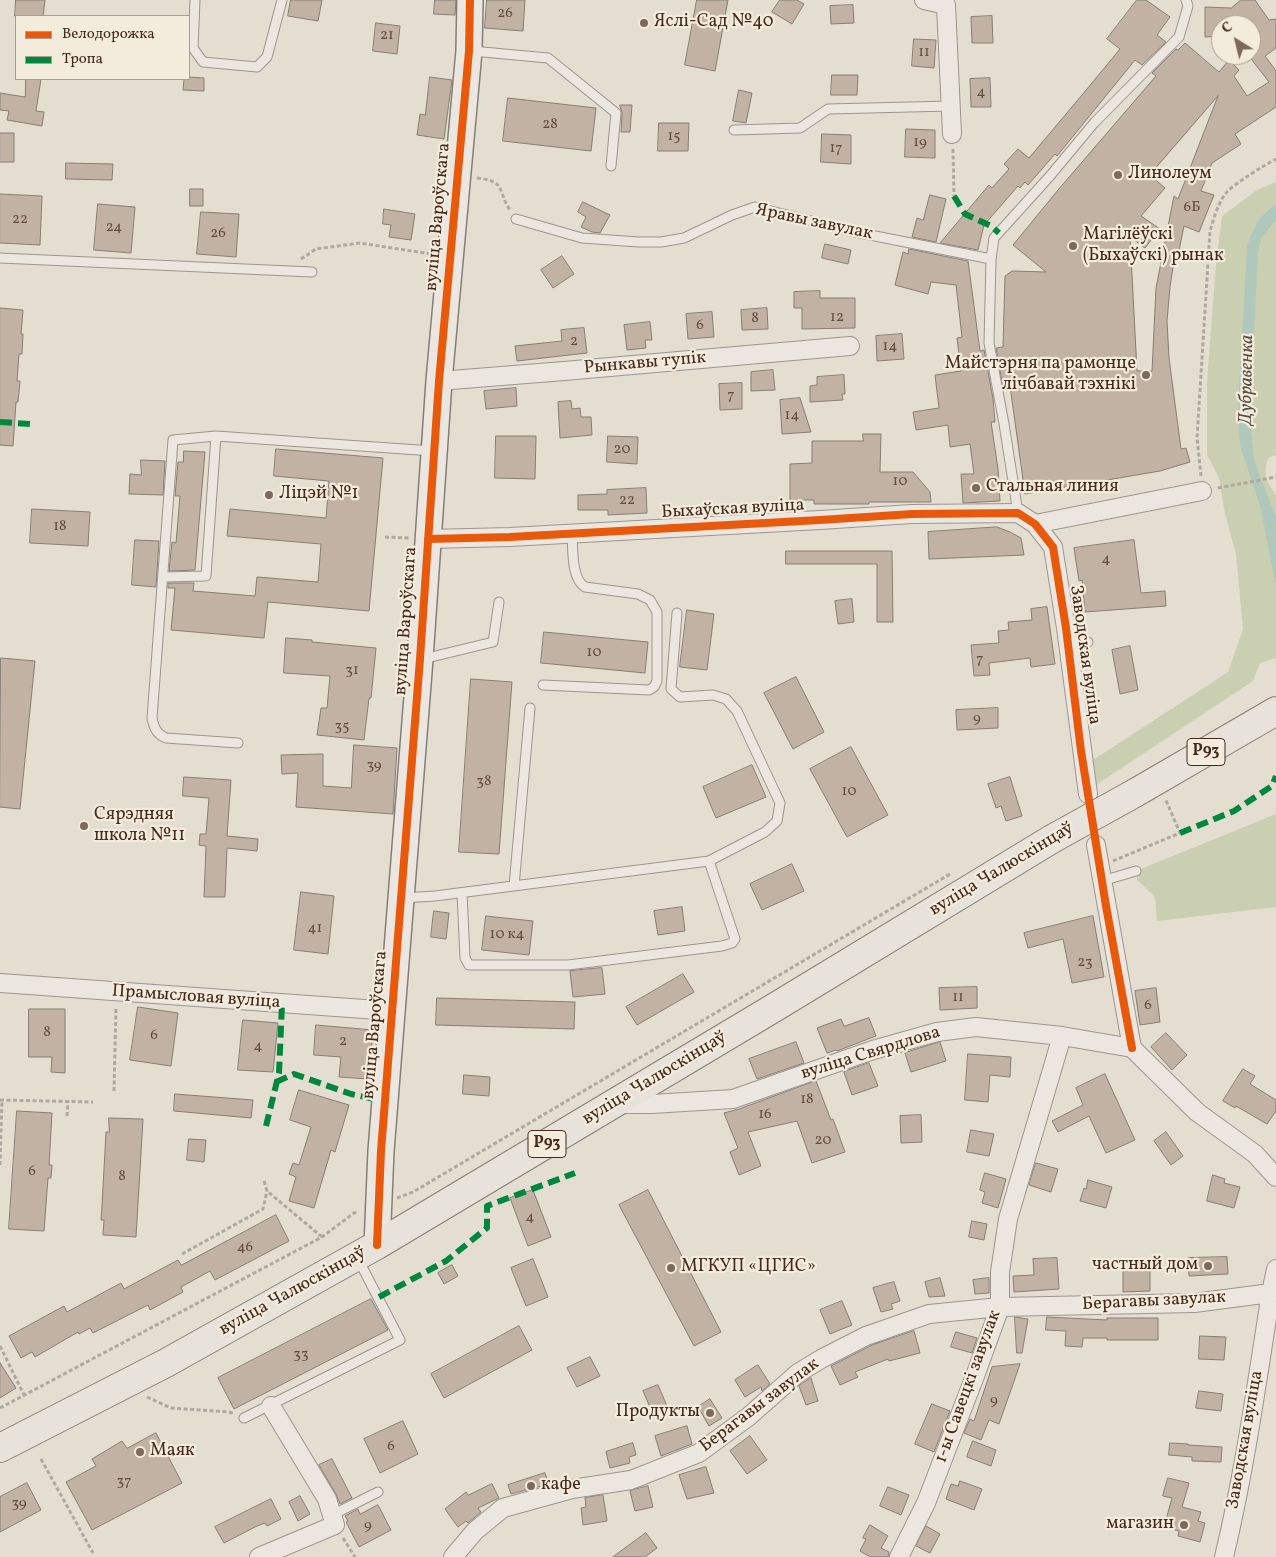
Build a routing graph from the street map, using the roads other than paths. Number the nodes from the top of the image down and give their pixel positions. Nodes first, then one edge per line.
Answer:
1 (195, 0) edge
2 (282, 0) edge
3 (470, 0) edge
4 (924, 0) edge
5 (1186, 0) edge
6 (469, 51) junction
7 (951, 106) junction
8 (734, 130) dead end
9 (952, 134) road end
10 (611, 166) dead end
11 (516, 219) road end
12 (0, 258) edge
13 (991, 259) junction
14 (312, 272) dead end
15 (850, 346) dead end
16 (439, 380) junction
17 (216, 436) junction
18 (434, 451) junction
19 (1202, 491) road end
20 (1018, 513) junction
21 (1035, 524) junction
22 (572, 533) junction
23 (422, 539) junction
24 (162, 577) junction
25 (499, 602) dead end
26 (677, 613) dead end
27 (1088, 642) dead end
28 (1068, 645) junction
29 (420, 659) junction
30 (543, 685) dead end
31 (530, 708) dead end
32 (1276, 711) edge
33 (238, 743) dead end
34 (1088, 794) dead end
35 (1096, 845) dead end
36 (709, 861) junction
37 (1136, 871) dead end
38 (1101, 874) junction
39 (514, 886) junction
40 (462, 893) junction
41 (402, 898) junction
42 (0, 983) edge
43 (392, 1011) junction
44 (1062, 1036) junction
45 (1132, 1048) junction
46 (613, 1104) junction
47 (1276, 1177) edge
48 (367, 1251) junction
49 (1276, 1269) edge
50 (1271, 1293) junction
51 (1000, 1307) junction
52 (271, 1406) junction
53 (244, 1418) road end
54 (0, 1448) edge
55 (378, 1492) dead end
56 (334, 1520) junction
57 (260, 1557) edge
58 (453, 1557) edge
59 (899, 1557) edge
60 (1224, 1557) edge

1 - 2 lane
3 - 6 street, вуліца Вароўскага
4 - 7 street
5 - 13 lane
6 - 10 lane
6 - 16 street, вуліца Вароўскага
7 - 8 lane
7 - 9 street
11 - 13 lane, Яравы завулак
12 - 14 lane
13 - 20 lane
15 - 16 street, Рынкавы тупік
16 - 18 street, вуліца Вароўскага
17 - 18 lane
17 - 24 lane
17 - 24 lane
18 - 23 street, вуліца Вароўскага
19 - 21 street
20 - 21 street
20 - 22 street, Быхаўская вуліца
21 - 28 street, Заводская вуліца
22 - 23 street, Быхаўская вуліца
22 - 30 lane
23 - 29 street, вуліца Вароўскага
24 - 33 lane
25 - 29 lane
26 - 36 lane
27 - 28 lane
28 - 34 street, Заводская вуліца
29 - 41 street, вуліца Вароўскага
31 - 39 lane
32 - 46 main road, вуліца Чалюскінцаў / Р93, bridge
35 - 38 street
36 - 39 lane
36 - 40 lane
37 - 38 lane
38 - 45 street
39 - 40 lane
40 - 41 lane
41 - 43 street, вуліца Вароўскага
42 - 43 street, Прамысловая вуліца
43 - 48 street, вуліца Вароўскага
44 - 45 street, вуліца Свярдлова
44 - 46 street, вуліца Свярдлова
44 - 51 street, 1-ы Савецкі завулак
45 - 47 street
46 - 48 main road, вуліца Чалюскінцаў / Р93
48 - 52 lane
48 - 54 main road, вуліца Чалюскінцаў / Р93
49 - 50 street
50 - 51 street, Берагавы завулак
50 - 60 street, Заводская вуліца
51 - 58 street, Берагавы завулак
51 - 59 street, 1-ы Савецкі завулак
52 - 53 lane
52 - 56 street
55 - 56 lane
56 - 57 street

